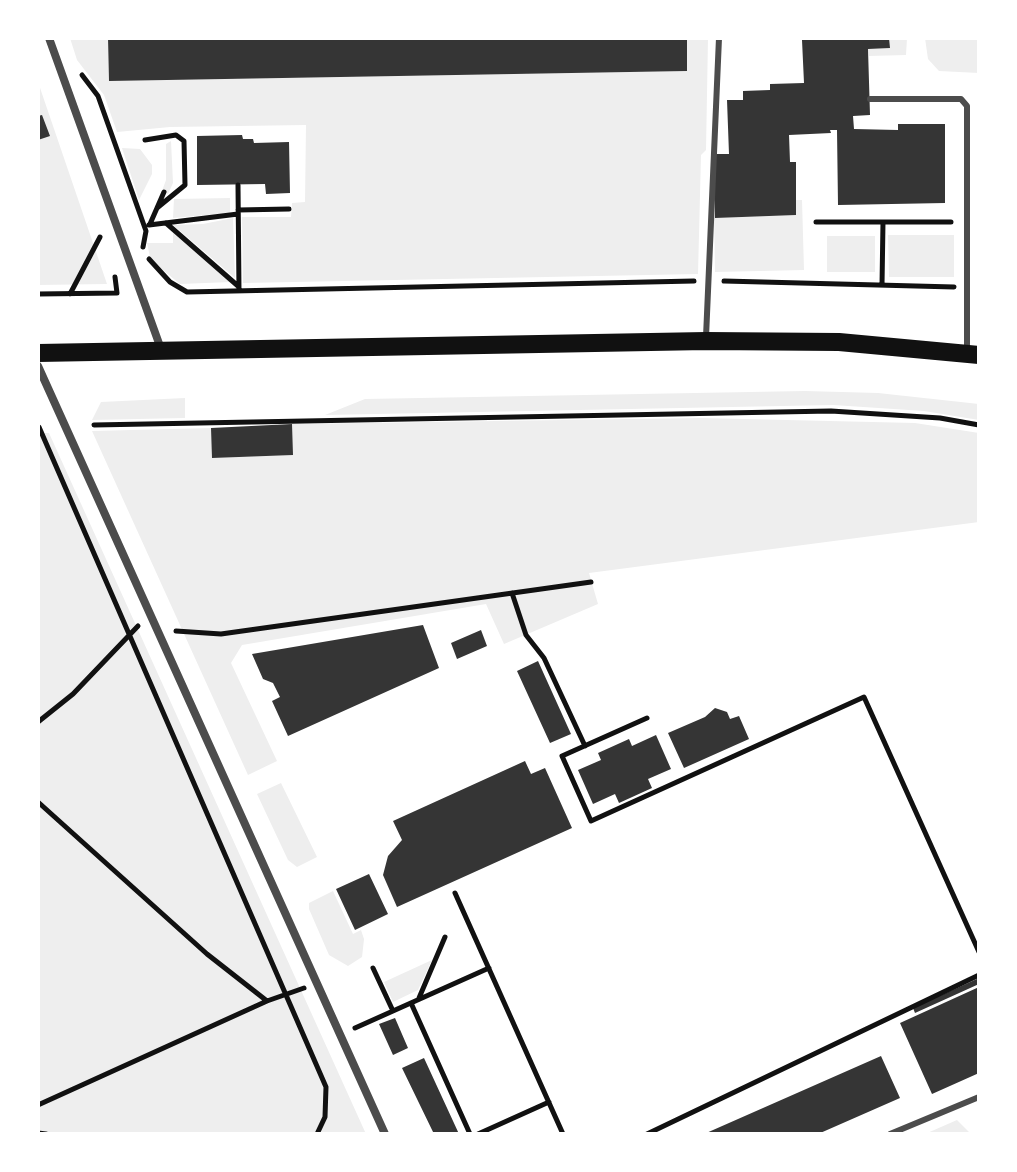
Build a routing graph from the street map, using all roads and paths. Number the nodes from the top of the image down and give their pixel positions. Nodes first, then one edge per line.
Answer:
1 (49, 38) edge
2 (719, 38) edge
3 (78, 71) dead end
4 (870, 99) dead end
5 (145, 140) dead end
6 (238, 185) dead end
7 (164, 192) dead end
8 (157, 208) junction
9 (289, 209) dead end
10 (238, 212) junction
11 (816, 222) dead end
12 (883, 222) junction
13 (967, 222) junction
14 (166, 223) junction
15 (149, 225) junction
16 (146, 231) junction
17 (100, 237) dead end
18 (708, 280) junction
19 (882, 285) junction
20 (966, 287) junction
21 (239, 289) junction
22 (117, 293) dead end
23 (38, 294) edge
24 (70, 294) junction
25 (706, 341) junction
26 (161, 350) junction
27 (38, 353) edge
28 (973, 355) edge
29 (38, 366) edge
30 (94, 425) dead end
31 (979, 425) edge
32 (47, 426) dead end
33 (38, 427) edge
34 (591, 582) dead end
35 (512, 593) junction
36 (150, 614) junction
37 (157, 629) junction
38 (130, 635) junction
39 (647, 718) dead end
40 (38, 722) edge
41 (585, 746) junction
42 (38, 802) edge
43 (455, 893) dead end
44 (445, 937) dead end
45 (979, 952) edge
46 (373, 968) dead end
47 (489, 968) junction
48 (979, 975) edge
49 (321, 992) junction
50 (285, 995) junction
51 (267, 1001) junction
52 (414, 1002) junction
53 (393, 1011) junction
54 (340, 1035) junction
55 (979, 1097) edge
56 (549, 1102) junction
57 (38, 1105) edge
58 (38, 1133) edge
59 (46, 1134) edge
60 (317, 1134) edge
61 (385, 1134) edge
62 (470, 1134) edge
63 (478, 1134) edge
64 (563, 1134) edge
65 (647, 1134) edge
66 (890, 1134) edge

1 - 26 street
2 - 18 lane
3 - 16 path
4 - 13 lane
5 - 8 path
6 - 10 path
7 - 8 path
8 - 15 path
9 - 10 path
10 - 14 path
10 - 21 path
11 - 12 path
12 - 13 path
12 - 19 path
13 - 20 lane
14 - 15 path
14 - 21 path
15 - 16 path
16 - 21 path
17 - 24 path
18 - 19 path
18 - 21 path
18 - 25 lane
19 - 20 path
20 - 28 lane
22 - 24 path
23 - 24 path
25 - 26 main road
25 - 28 main road
26 - 27 main road
29 - 36 street
30 - 31 path
32 - 33 path
33 - 38 path
34 - 35 path
35 - 37 path
35 - 41 path
36 - 37 street
36 - 38 path
37 - 49 street
38 - 40 path
38 - 50 path
39 - 41 path
41 - 45 path
42 - 51 path
43 - 47 path
44 - 52 path
46 - 53 path
47 - 52 path
47 - 56 path
48 - 65 path
49 - 50 path
49 - 54 street
50 - 51 path
50 - 60 path
51 - 57 path
52 - 53 path
52 - 62 path
53 - 54 path
54 - 61 street
55 - 66 lane
56 - 63 path
56 - 64 path
58 - 59 path

